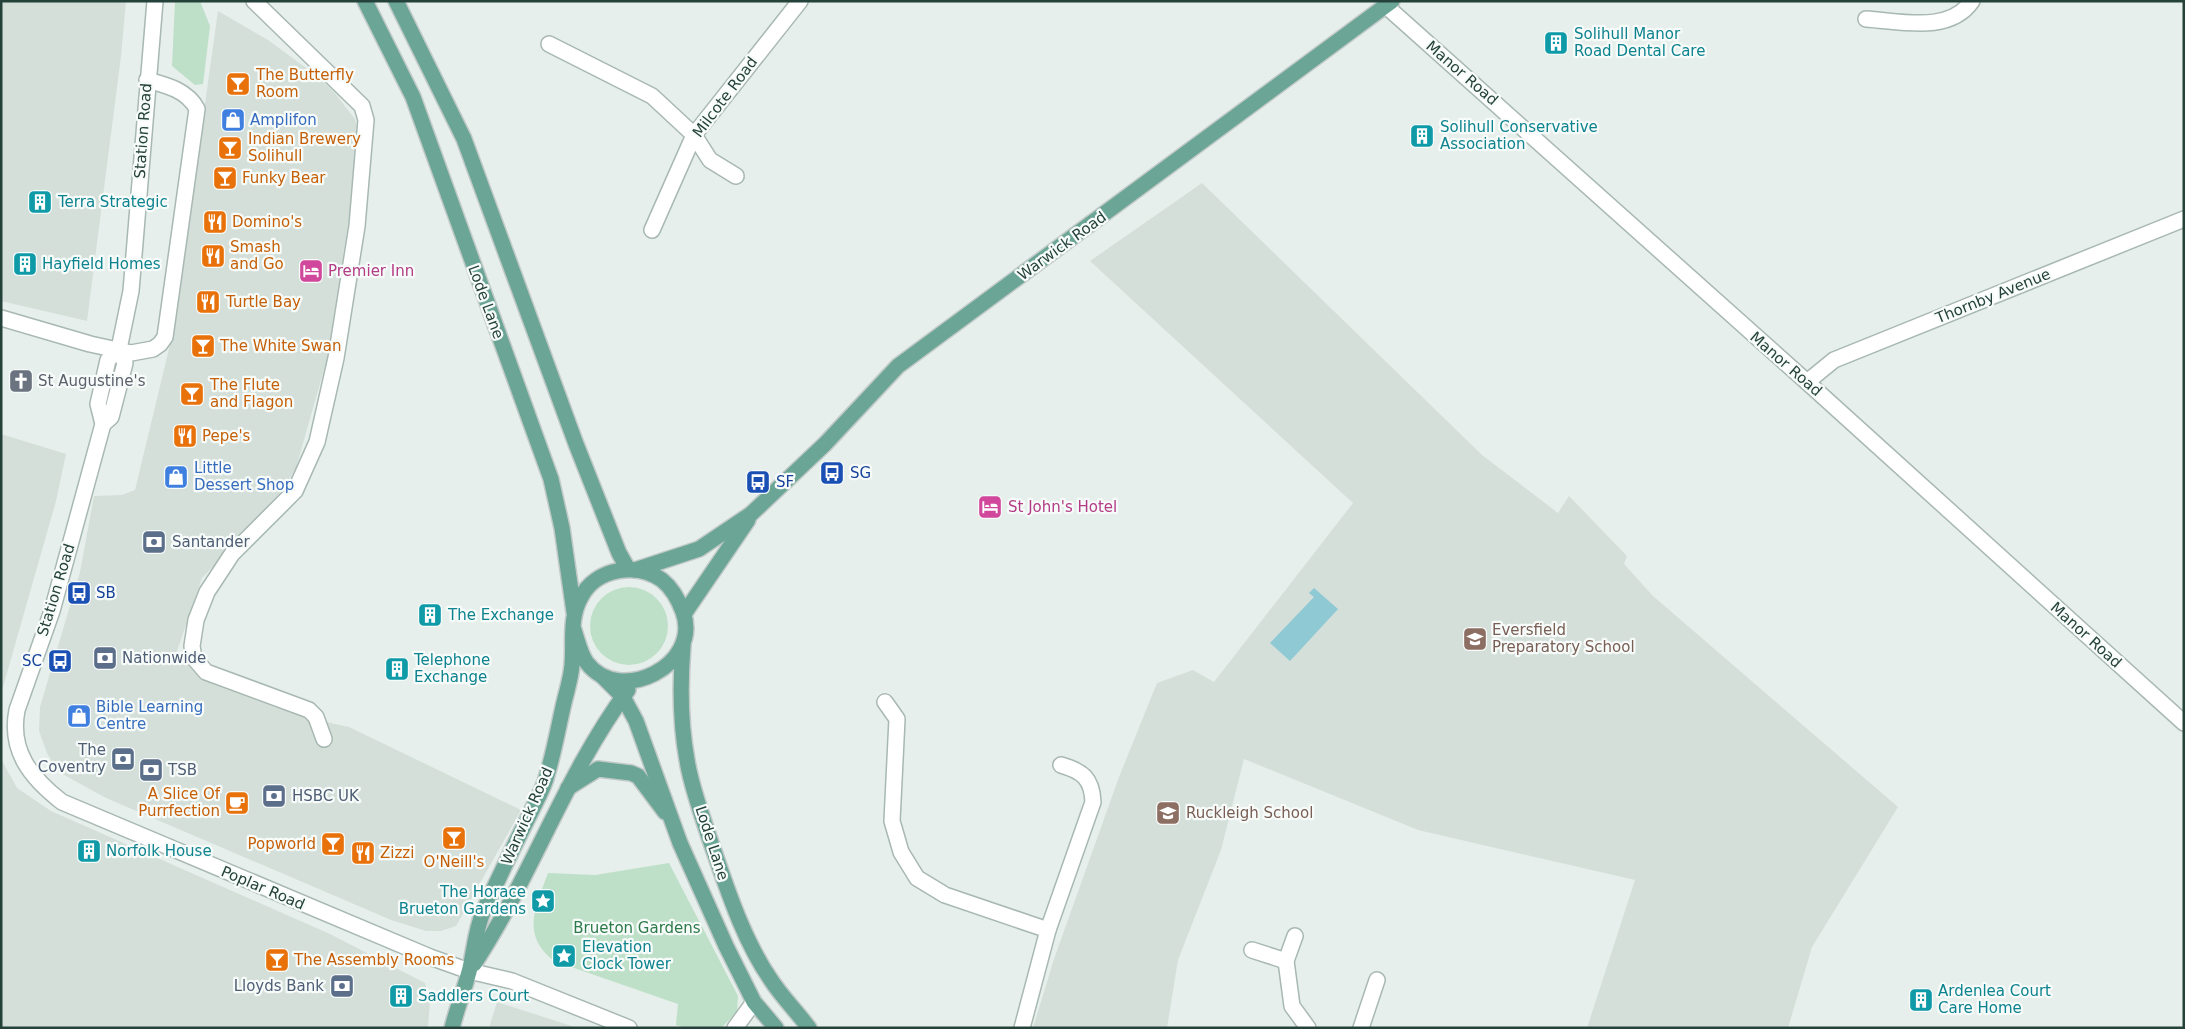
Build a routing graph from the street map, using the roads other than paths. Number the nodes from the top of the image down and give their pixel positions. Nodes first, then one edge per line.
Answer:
1 (155, 1) edge
2 (254, 1) edge
3 (365, 1) edge
4 (396, 1) edge
5 (800, 1) edge
6 (1972, 1) edge
7 (1389, 4) edge
8 (1866, 19) dead end
9 (550, 44) dead end
10 (147, 80) junction
11 (694, 134) junction
12 (736, 176) dead end
13 (2184, 219) edge
14 (652, 230) dead end
15 (1, 318) edge
16 (119, 349) junction
17 (1807, 382) junction
18 (751, 514) junction
19 (631, 569) junction
20 (684, 614) junction
21 (573, 620) junction
22 (683, 637) junction
23 (600, 673) junction
24 (635, 681) junction
25 (623, 698) junction
26 (885, 702) dead end
27 (2184, 723) edge
28 (324, 740) dead end
29 (19, 755) joint
30 (1061, 765) dead end
31 (566, 789) junction
32 (676, 828) junction
33 (1048, 930) junction
34 (1295, 936) dead end
35 (1252, 950) dead end
36 (1286, 961) junction
37 (469, 971) junction
38 (1377, 980) dead end
39 (754, 1002) junction
40 (452, 1028) edge
41 (629, 1028) edge
42 (735, 1028) edge
43 (776, 1028) edge
44 (809, 1028) edge
45 (1022, 1028) edge
46 (1308, 1028) edge
47 (1362, 1028) edge

1 - 10 street, Station Road
2 - 28 street
3 - 21 main road, Lode Lane
4 - 19 main road
5 - 11 street, Milcote Road
6 - 8 street
7 - 17 street, Manor Road
7 - 18 main road, Warwick Road
9 - 11 street
10 - 16 street, Station Road
10 - 16 street
11 - 12 street
11 - 14 street, Milcote Road
13 - 17 street, Thornby Avenue
15 - 16 street
16 - 29 street, Station Road
17 - 27 street, Manor Road
18 - 19 main road, Warwick Road
18 - 20 main road, Warwick Road
19 - 20 main road
19 - 21 main road
20 - 22 main road
21 - 23 main road
21 - 37 main road, Warwick Road
22 - 24 main road
22 - 44 main road, Lode Lane
23 - 24 main road
23 - 25 main road, Lode Lane
24 - 25 main road, Warwick Road
25 - 31 main road, Warwick Road
25 - 32 main road, Lode Lane
26 - 33 street
29 - 37 street, Poplar Road
30 - 33 street
31 - 32 main road
31 - 37 main road, Warwick Road
32 - 39 main road, Lode Lane
33 - 45 street
34 - 36 street
35 - 36 street
36 - 46 street
37 - 40 main road, Warwick Road
37 - 41 street
38 - 47 street
39 - 42 street
39 - 43 main road, Lode Lane

